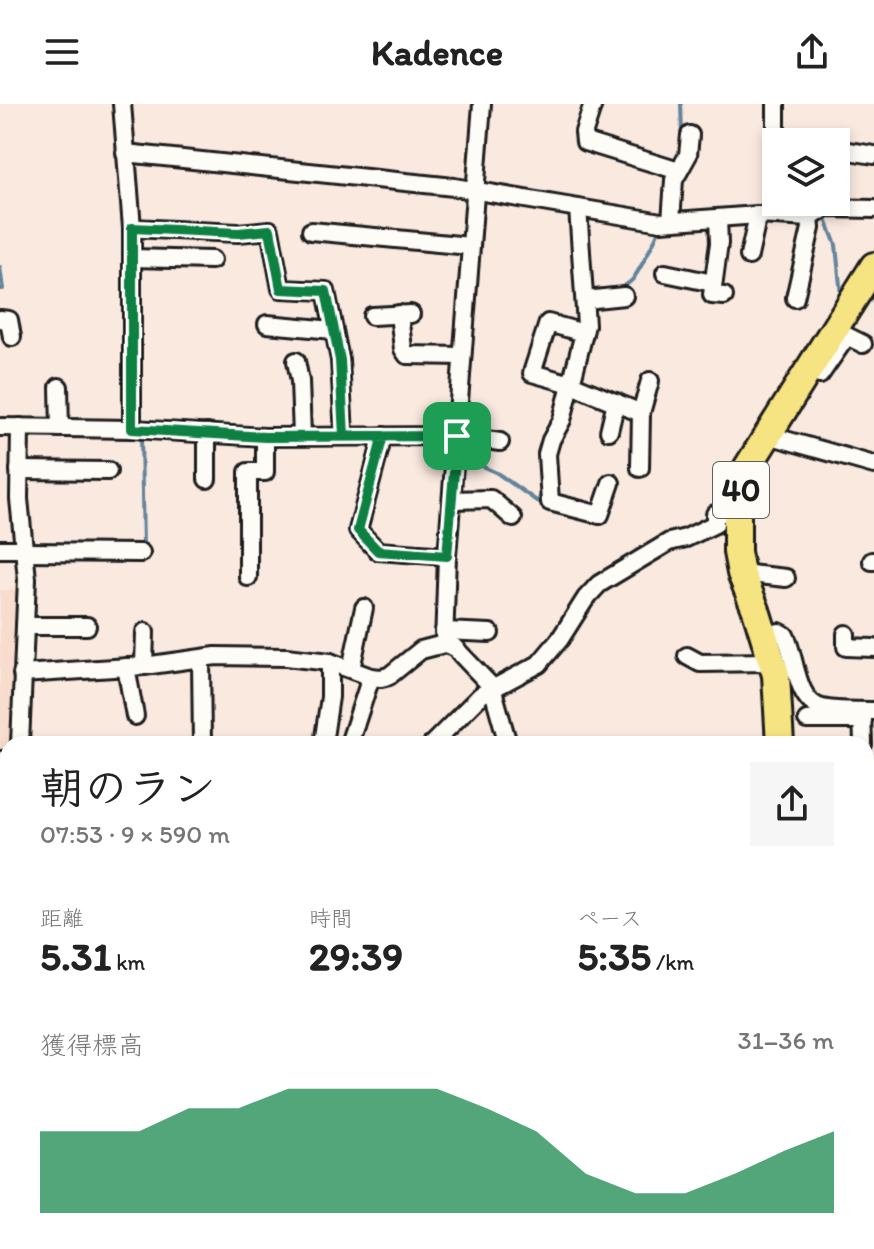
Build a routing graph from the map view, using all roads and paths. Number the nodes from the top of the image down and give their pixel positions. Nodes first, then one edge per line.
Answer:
1 (122, 104) edge
2 (482, 104) edge
3 (593, 104) edge
4 (776, 104) edge
5 (776, 128) edge
6 (690, 135) dead end
7 (850, 151) edge
8 (125, 153) junction
9 (874, 155) edge
10 (679, 171) junction
11 (474, 192) junction
12 (850, 207) edge
13 (578, 208) junction
14 (874, 209) edge
15 (758, 215) junction
16 (812, 216) edge
17 (718, 218) junction
18 (810, 218) junction
19 (671, 221) junction
20 (132, 228) junction
21 (311, 231) dead end
22 (470, 246) junction
23 (749, 256) dead end
24 (132, 258) junction
25 (212, 260) dead end
26 (874, 266) edge
27 (665, 273) dead end
28 (624, 296) dead end
29 (795, 298) dead end
30 (585, 300) junction
31 (372, 316) dead end
32 (0, 319) edge
33 (276, 330) dead end
34 (333, 330) junction
35 (584, 333) junction
36 (12, 337) dead end
37 (863, 344) dead end
38 (462, 356) junction
39 (296, 361) dead end
40 (809, 370) junction
41 (650, 381) dead end
42 (571, 384) junction
43 (59, 387) dead end
44 (616, 402) junction
45 (641, 413) junction
46 (0, 427) edge
47 (20, 427) junction
48 (60, 428) junction
49 (132, 429) junction
50 (609, 431) dead end
51 (207, 433) junction
52 (768, 435) junction
53 (302, 436) junction
54 (344, 436) junction
55 (383, 436) junction
56 (457, 436) junction
57 (265, 437) junction
58 (500, 442) dead end
59 (873, 462) edge
60 (640, 468) dead end
61 (19, 470) junction
62 (108, 471) dead end
63 (207, 479) dead end
64 (611, 483) dead end
65 (452, 500) junction
66 (737, 511) junction
67 (513, 518) dead end
68 (0, 549) edge
69 (24, 551) junction
70 (141, 553) dead end
71 (447, 556) junction
72 (741, 573) junction
73 (247, 577) dead end
74 (786, 578) dead end
75 (364, 608) dead end
76 (25, 626) junction
77 (87, 626) dead end
78 (145, 632) dead end
79 (490, 633) dead end
80 (846, 634) dead end
81 (764, 635) junction
82 (444, 638) junction
83 (874, 648) edge
84 (687, 656) dead end
85 (201, 659) junction
86 (330, 662) junction
87 (772, 662) junction
88 (144, 666) junction
89 (126, 667) junction
90 (351, 669) junction
91 (22, 674) junction
92 (371, 677) junction
93 (492, 687) junction
94 (866, 714) edge
95 (135, 716) dead end
96 (807, 720) dead end
97 (20, 736) edge
98 (202, 736) edge
99 (324, 736) edge
100 (352, 736) edge
101 (440, 736) edge
102 (506, 736) edge
103 (780, 736) edge
104 (864, 736) edge

1 - 8 street
2 - 11 street
3 - 10 street
4 - 5 street
6 - 10 street
7 - 9 street
8 - 11 street
8 - 20 street
10 - 19 street
11 - 13 street
11 - 22 street
12 - 14 street
13 - 19 street
13 - 30 street
15 - 17 street
15 - 18 street
15 - 23 street
16 - 18 street
17 - 19 street
17 - 27 street
18 - 29 street
20 - 24 street
20 - 34 street
21 - 22 street
22 - 38 street
24 - 25 street
24 - 49 street
26 - 40 main road, 40
28 - 30 street
30 - 35 street
31 - 38 street
32 - 36 street
33 - 34 street
34 - 54 street
35 - 42 street
35 - 42 street
37 - 40 street
38 - 56 street
39 - 53 street
40 - 52 main road, 40
41 - 45 street
42 - 44 street
42 - 64 street
43 - 48 street
44 - 45 street
44 - 50 street
45 - 60 street
46 - 47 street
47 - 48 street
47 - 61 street
48 - 49 street
49 - 51 street
51 - 57 street
51 - 63 street
52 - 59 street
52 - 66 main road, 40
53 - 54 street
53 - 57 street
54 - 55 street
55 - 56 street
55 - 71 street
56 - 58 street
56 - 65 street
57 - 73 street
61 - 62 street
61 - 69 street
65 - 67 street
65 - 71 street
66 - 72 main road, 40
66 - 93 street
68 - 69 street
69 - 70 street
69 - 76 street
71 - 82 street
72 - 74 street
72 - 81 main road, 40
75 - 90 street
76 - 77 street
76 - 91 street
78 - 88 street
79 - 82 street
80 - 83 street
81 - 87 main road, 40
81 - 94 street
82 - 92 street
82 - 93 street
84 - 87 street
85 - 86 street
85 - 88 street
85 - 98 street
86 - 90 street
86 - 99 street
87 - 103 main road, 40
88 - 89 street
89 - 91 street
89 - 95 street
90 - 92 street
91 - 97 street
92 - 100 street
93 - 101 street
93 - 102 street
94 - 96 street
94 - 104 street

